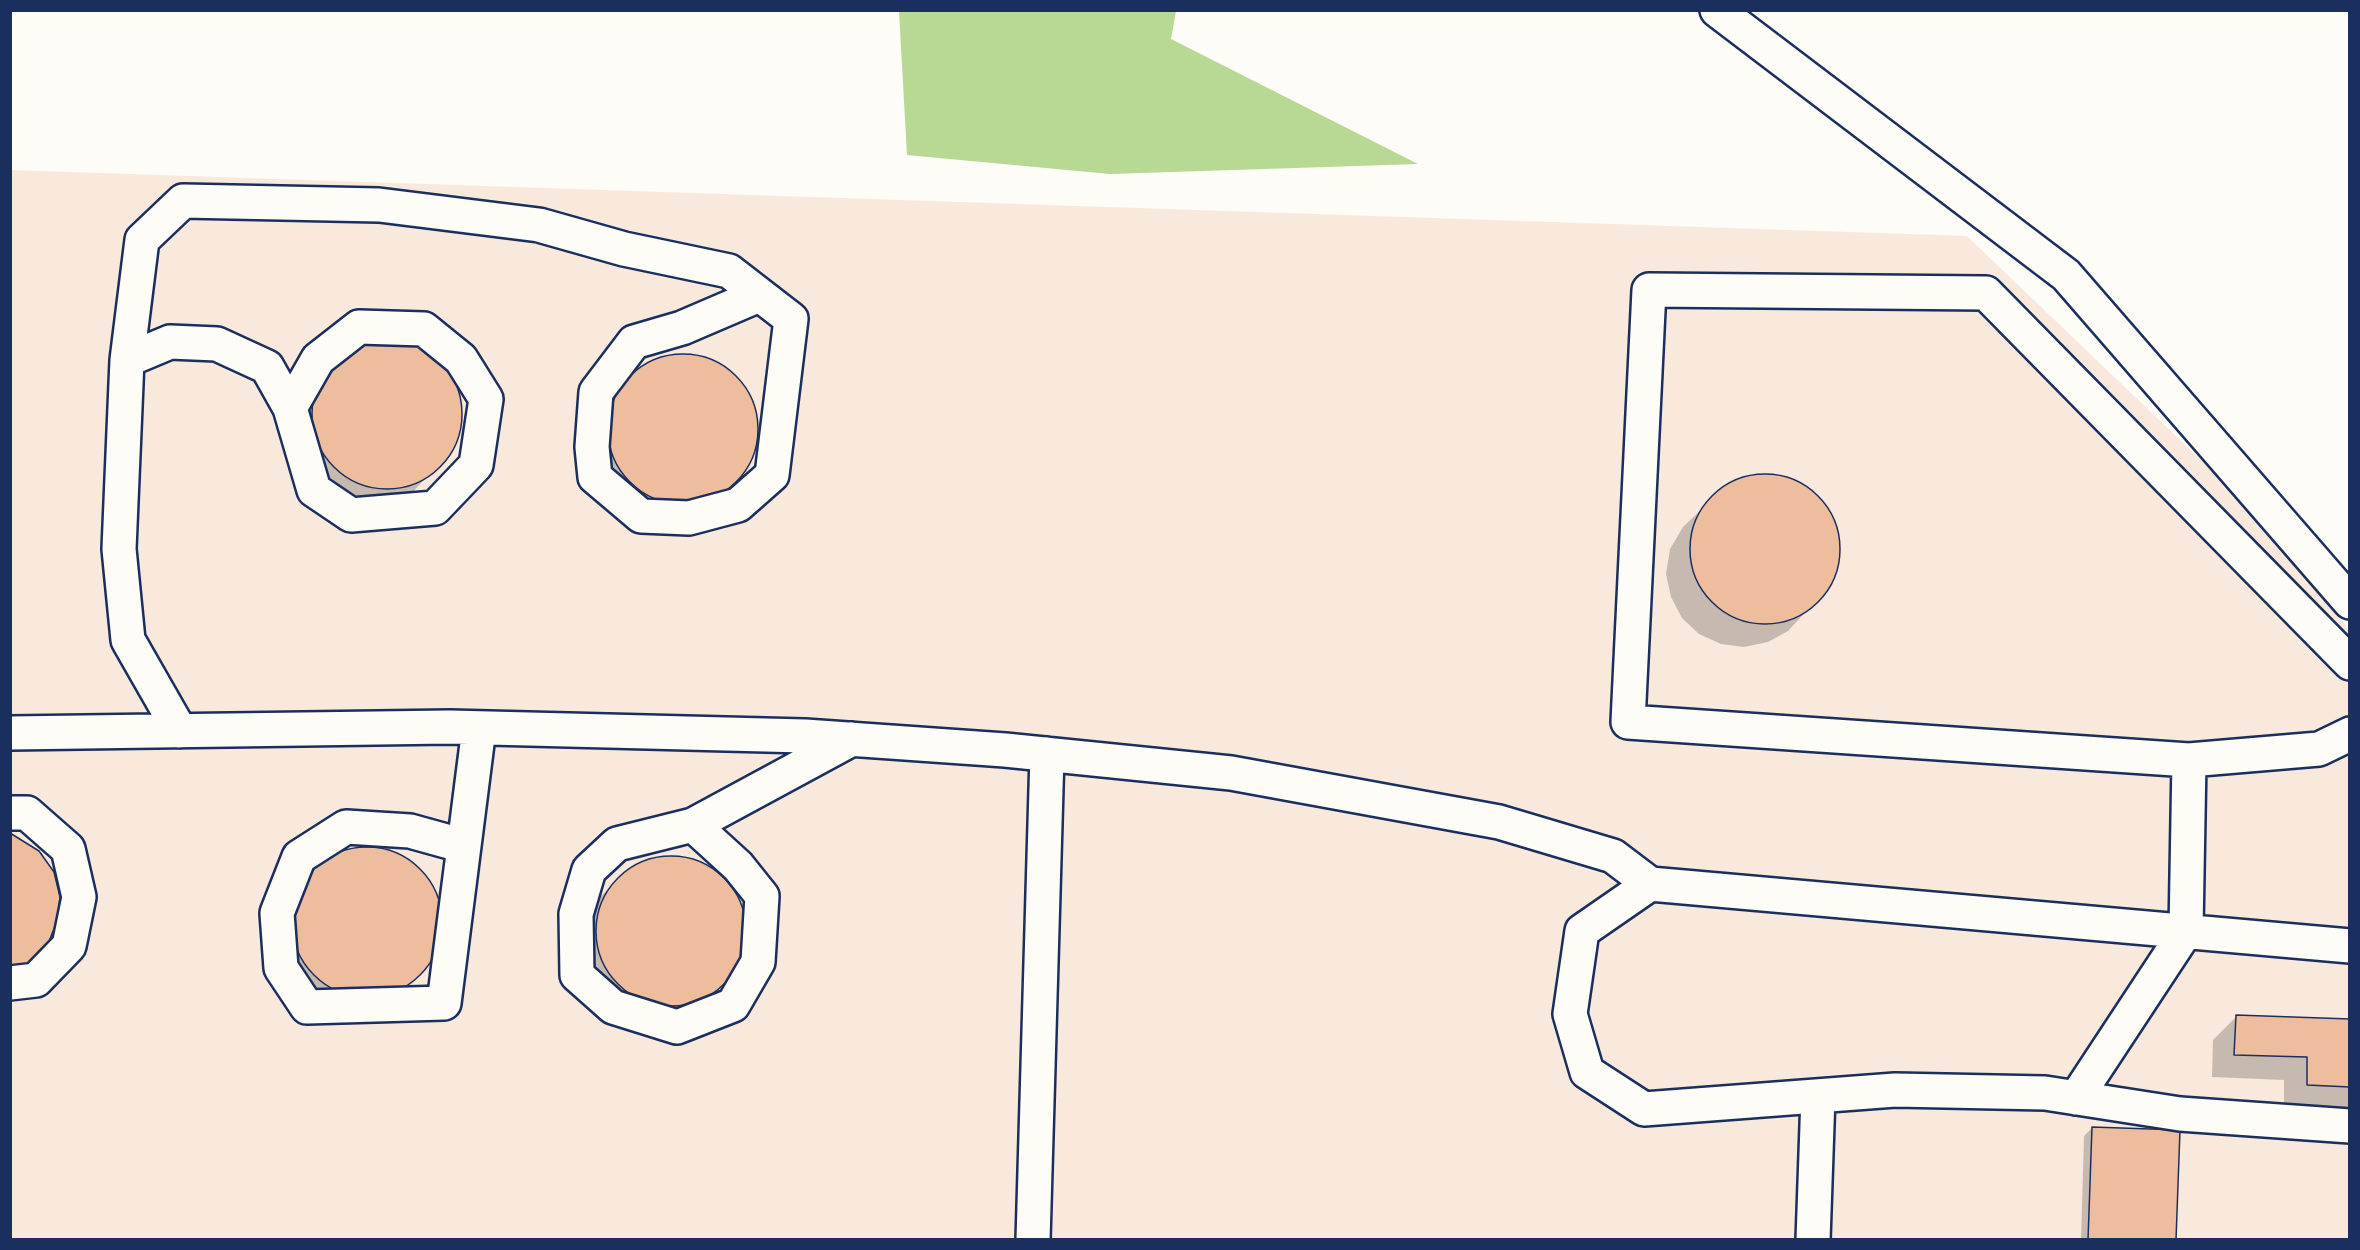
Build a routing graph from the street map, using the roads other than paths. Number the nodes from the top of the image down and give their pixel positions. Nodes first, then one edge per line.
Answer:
1 (1717, 10) edge
2 (759, 295) junction
3 (127, 360) junction
4 (290, 408) junction
5 (2349, 602) edge
6 (2349, 663) edge
7 (479, 728) junction
8 (180, 731) junction
9 (10, 733) edge
10 (2349, 734) edge
11 (852, 739) junction
12 (1047, 754) junction
13 (2189, 760) junction
14 (10, 813) edge
15 (693, 825) junction
16 (464, 846) junction
17 (1650, 884) junction
18 (2186, 932) junction
19 (2349, 946) edge
20 (10, 983) edge
21 (1818, 1096) junction
22 (2076, 1098) junction
23 (2349, 1126) edge
24 (1033, 1239) edge
25 (1814, 1239) edge

1 - 5 lane
2 - 2 lane
2 - 3 lane
3 - 4 lane
3 - 8 lane
4 - 4 lane
6 - 13 lane
7 - 8 lane
7 - 11 lane
7 - 16 lane
8 - 9 lane
10 - 13 lane
11 - 12 lane
11 - 15 lane
12 - 17 lane
12 - 24 lane
13 - 18 lane
14 - 20 lane
15 - 15 lane
16 - 16 lane
17 - 18 lane
17 - 21 lane
18 - 19 lane
18 - 22 lane
21 - 22 lane
21 - 25 lane
22 - 23 lane

